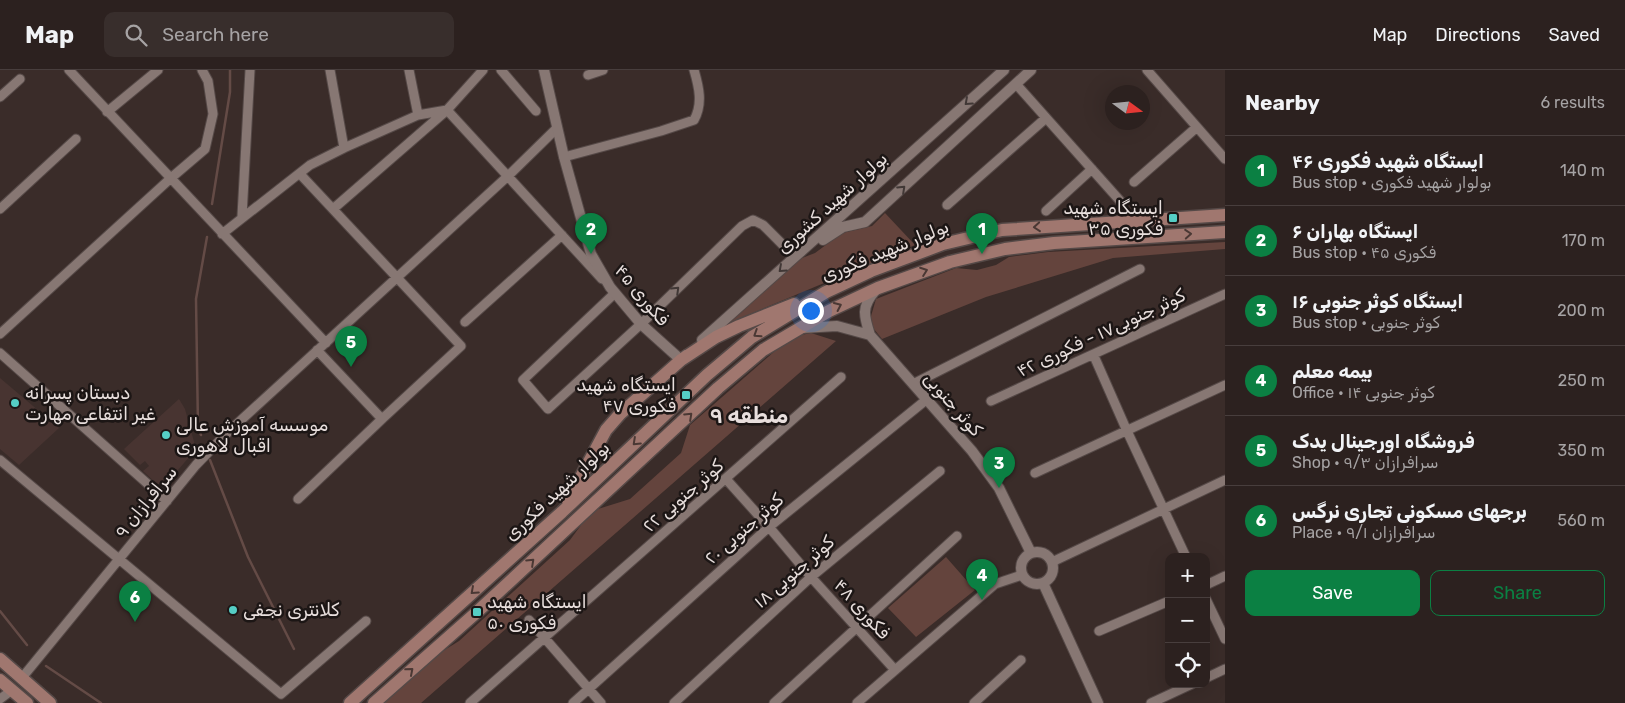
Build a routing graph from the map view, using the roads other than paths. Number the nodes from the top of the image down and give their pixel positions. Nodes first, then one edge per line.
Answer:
1 (69, 70) edge
2 (158, 70) edge
3 (202, 70) edge
4 (250, 70) edge
5 (330, 70) edge
6 (409, 70) edge
7 (483, 70) edge
8 (501, 70) edge
9 (544, 70) edge
10 (603, 70) edge
11 (694, 70) edge
12 (1004, 70) edge
13 (1031, 70) edge
14 (1147, 70) edge
15 (588, 75) dead end
16 (20, 79) dead end
17 (1016, 84) junction
18 (0, 97) edge
19 (447, 110) junction
20 (536, 110) dead end
21 (107, 112) junction
22 (418, 115) junction
23 (1046, 118) junction
24 (557, 128) junction
25 (1197, 128) junction
26 (76, 139) dead end
27 (344, 148) junction
28 (564, 157) junction
29 (1225, 160) edge
30 (1092, 169) junction
31 (300, 174) junction
32 (508, 176) junction
33 (171, 178) junction
34 (1134, 182) dead end
35 (1122, 203) dead end
36 (947, 205) dead end
37 (852, 206) junction
38 (0, 209) edge
39 (333, 209) junction
40 (1046, 211) dead end
41 (1225, 215) edge
42 (242, 216) junction
43 (865, 222) junction
44 (1225, 232) edge
45 (222, 234) junction
46 (562, 235) junction
47 (801, 252) junction
48 (1140, 270) dead end
49 (398, 277) junction
50 (878, 288) junction
51 (612, 290) junction
52 (826, 292) junction
53 (1225, 294) edge
54 (465, 322) dead end
55 (641, 324) junction
56 (799, 328) junction
57 (0, 334) edge
58 (870, 335) junction
59 (326, 343) junction
60 (317, 350) junction
61 (0, 353) edge
62 (1094, 356) junction
63 (681, 360) junction
64 (841, 377) dead end
65 (913, 384) junction
66 (1225, 385) edge
67 (926, 400) junction
68 (991, 401) dead end
69 (382, 419) junction
70 (1127, 431) junction
71 (0, 460) edge
72 (940, 471) dead end
73 (1035, 473) dead end
74 (726, 479) junction
75 (1225, 480) edge
76 (298, 499) dead end
77 (168, 500) junction
78 (1164, 510) junction
79 (562, 512) junction
80 (769, 527) junction
81 (957, 536) dead end
82 (1184, 553) edge
83 (1031, 554) junction
84 (119, 560) junction
85 (1052, 562) junction
86 (1022, 575) junction
87 (1225, 576) edge
88 (812, 577) junction
89 (1043, 583) junction
90 (1210, 584) edge
91 (1165, 604) edge
92 (1210, 607) edge
93 (529, 620) dead end
94 (366, 621) dead end
95 (858, 628) junction
96 (1099, 630) dead end
97 (545, 638) junction
98 (1225, 639) edge
99 (0, 659) edge
100 (1021, 660) dead end
101 (1225, 669) edge
102 (896, 670) junction
103 (1210, 676) edge
104 (21, 679) junction
105 (0, 680) edge
106 (1183, 688) edge
107 (589, 689) junction
108 (12, 690) junction
109 (0, 699) edge
110 (27, 703) edge
111 (50, 703) edge
112 (350, 703) edge
113 (374, 703) edge
114 (470, 703) edge
115 (573, 703) edge
116 (601, 703) edge
117 (674, 703) edge
118 (774, 703) edge
119 (857, 703) edge
120 (974, 703) edge
121 (1098, 703) edge
122 (1151, 703) edge

1 - 21 street
2 - 21 street
3 - 33 street
4 - 42 street
5 - 27 street
6 - 22 street
7 - 19 street
8 - 20 street
9 - 24 street, فکوری ۴۵
10 - 15 street
11 - 28 street
12 -> 37 street, بولوار شهید کشوری
13 - 17 street, بولوار شهید کشوری
14 - 25 street
16 - 18 street
17 - 23 street
43 -> 17 street, بولوار شهید کشوری
19 - 22 street
19 - 32 street
19 - 39 street
21 - 33 street
22 - 27 street
23 - 30 street
23 - 36 street
24 - 28 street, فکوری ۴۵
24 - 32 street, سرافرازان ۹
25 - 29 street
25 - 34 street
26 - 38 street
27 - 31 street
28 - 51 street, فکوری ۴۵
30 - 35 street
30 - 40 street
31 - 39 street
31 - 42 street
32 - 46 street
32 - 49 street, سرافرازان ۹
33 - 45 street
33 - 57 street
37 - 43 street
37 - 47 street, بولوار شهید کشوری
39 - 49 street
41 -> 52 main road, بولوار شهید فکوری
42 - 45 street
43 - 47 street
50 -> 44 main road, بولوار شهید فکوری
45 - 59 street
46 - 51 street
46 - 54 street
55 -> 47 street
47 -> 63 street, بولوار شهید کشوری
48 - 65 street
49 - 59 street, سرافرازان ۹
49 - 69 street
56 -> 50 main road, بولوار شهید فکوری
50 - 58 street
51 - 55 street, فکوری ۴۵
51 - 55 street
52 - 63 main road
52 -> 79 main road, بولوار شهید فکوری
53 - 62 street, کوثر جنوبی۱۷ - فکوری ۴۲
55 - 63 street, فکوری ۴۵
56 - 58 street
113 -> 56 main road, بولوار شهید فکوری
58 - 65 street, کوثر جنوبی
59 - 60 street, سرافرازان ۹
60 - 69 street
60 - 77 street, سرافرازان ۹
61 - 77 street
62 - 68 street, کوثر جنوبی۱۷ - فکوری ۴۲
62 - 70 street
63 - 79 main road
64 - 74 street, کوثر جنوبی ۲۲
65 - 67 street, کوثر جنوبی
66 - 70 street
67 - 80 street, کوثر جنوبی ۲۰
67 - 83 street, کوثر جنوبی
69 - 76 street
70 - 73 street
70 - 78 street
71 - 84 street
72 - 88 street, کوثر جنوبی ۱۸
74 - 80 street, فکوری ۴۸
74 - 97 street, کوثر جنوبی ۲۲
75 - 78 street
77 - 84 street, سرافرازان ۹
78 - 82 street
78 - 85 street
79 -> 112 main road, بولوار شهید فکوری
80 - 88 street, فکوری ۴۸
80 - 107 street, کوثر جنوبی ۲۰
81 - 95 street
83 - 85 street
83 - 86 street
84 - 94 street
84 - 104 street, سرافرازان ۹
85 - 89 street
86 - 89 street
86 - 102 street
87 - 90 street
88 - 95 street, فکوری ۴۸
88 - 117 street, کوثر جنوبی ۱۸
89 - 121 street
91 - 96 street
92 - 98 street
93 - 97 street
95 - 102 street, فکوری ۴۸
95 - 118 street
97 - 107 street
97 - 114 street, کوثر جنوبی ۲۲
99 - 104 main road
100 - 120 street
101 - 103 street
102 - 119 street
104 - 111 main road
105 - 108 main road
106 - 122 street
107 - 115 street, کوثر جنوبی ۲۰
107 - 116 street
108 - 109 street
108 - 110 main road

